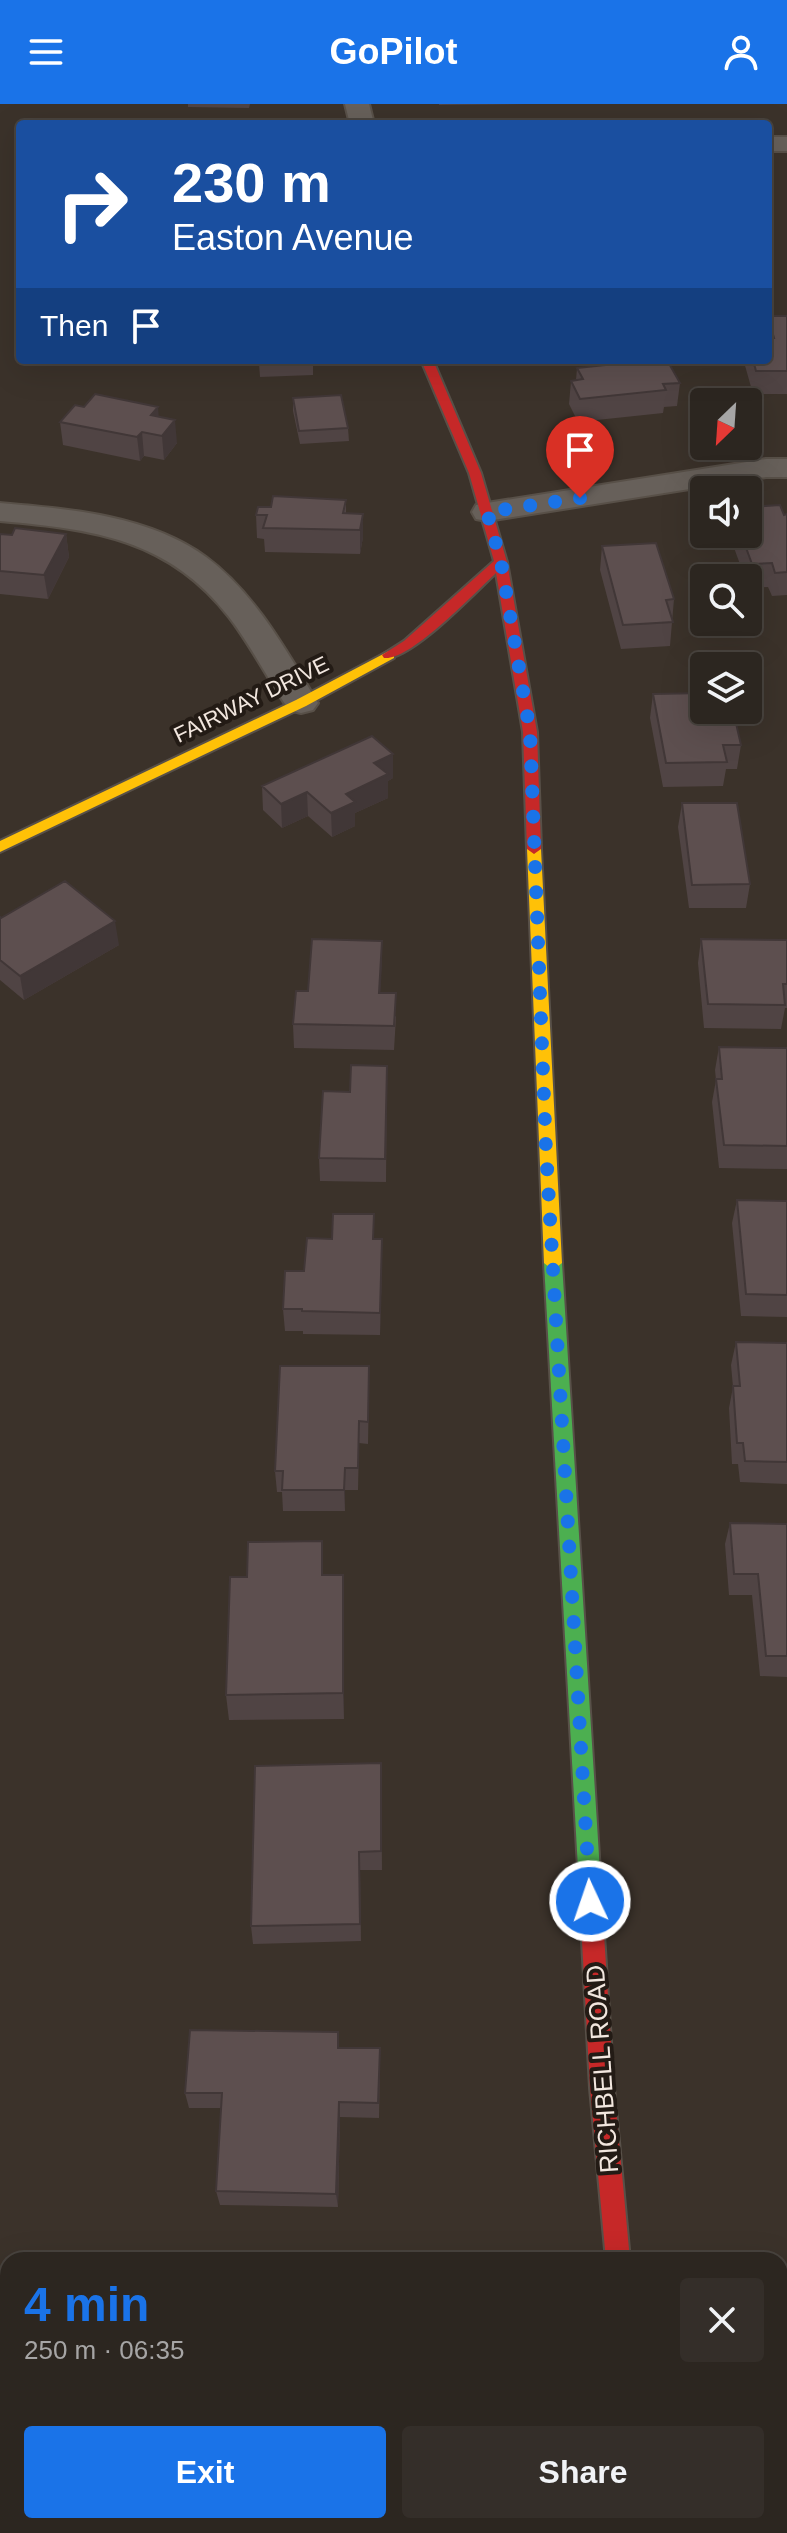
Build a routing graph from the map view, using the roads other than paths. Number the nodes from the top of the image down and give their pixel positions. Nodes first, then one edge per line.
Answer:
1 (429, 364) edge
2 (787, 468) edge
3 (0, 512) edge
4 (487, 512) junction
5 (501, 562) junction
6 (301, 703) junction
7 (0, 847) edge
8 (617, 2252) edge

1 - 4 street, RICHBELL ROAD
2 - 4 street
3 - 6 street
4 - 5 street, RICHBELL ROAD
5 - 6 street, FAIRWAY DRIVE
5 - 8 street, RICHBELL ROAD
6 - 7 street, FAIRWAY DRIVE

